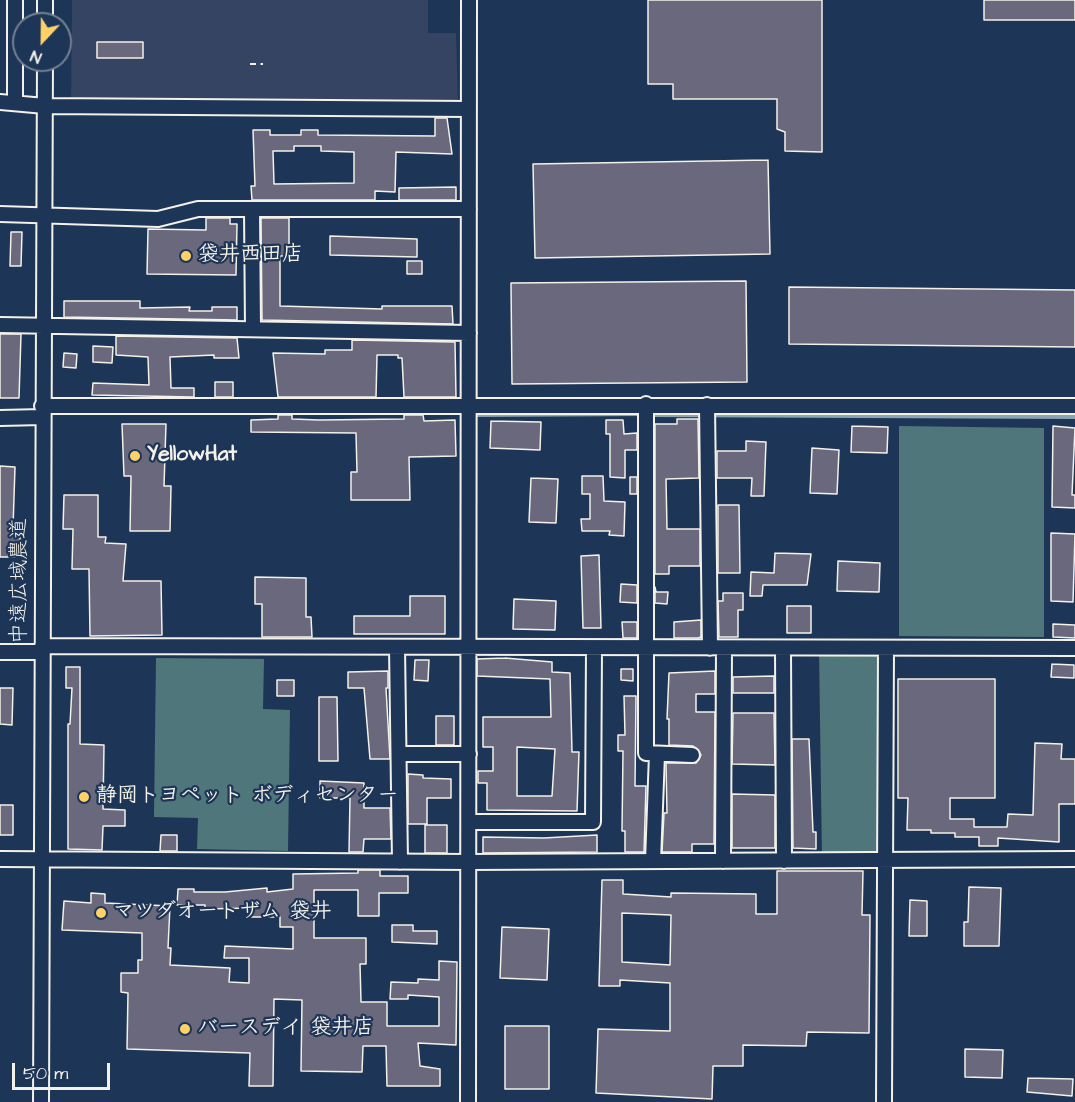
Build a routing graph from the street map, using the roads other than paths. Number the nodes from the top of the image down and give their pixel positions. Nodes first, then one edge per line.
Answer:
1 (15, 0) edge
2 (469, 0) edge
3 (45, 72) edge
4 (0, 102) edge
5 (15, 103) junction
6 (45, 106) junction
7 (469, 109) junction
8 (252, 209) junction
9 (469, 209) junction
10 (0, 214) edge
11 (44, 217) junction
12 (0, 326) edge
13 (44, 326) junction
14 (253, 329) junction
15 (469, 333) junction
16 (646, 406) junction
17 (1075, 406) edge
18 (469, 408) junction
19 (42, 412) junction
20 (707, 413) junction
21 (0, 418) edge
22 (397, 647) junction
23 (469, 648) junction
24 (594, 648) junction
25 (648, 648) junction
26 (710, 648) junction
27 (724, 648) junction
28 (783, 648) junction
29 (1075, 648) edge
30 (42, 649) junction
31 (886, 649) junction
32 (0, 652) edge
33 (399, 754) junction
34 (469, 754) junction
35 (657, 754) junction
36 (692, 755) dead end
37 (468, 822) junction
38 (0, 859) edge
39 (43, 859) junction
40 (1075, 859) edge
41 (885, 860) junction
42 (653, 861) junction
43 (723, 861) junction
44 (784, 861) junction
45 (400, 862) junction
46 (468, 862) junction
47 (41, 1102) edge
48 (468, 1102) edge
49 (884, 1102) edge

1 - 5 street
2 - 7 street
3 - 6 street, 中遠広域農道
4 - 5 street
5 - 6 street
6 - 7 street
6 - 11 street, 中遠広域農道
7 - 9 street
8 - 9 street
8 - 11 street
8 - 14 street
9 - 15 street
10 - 11 street
11 - 13 street, 中遠広域農道
12 - 13 street
13 - 14 street
13 - 19 street, 中遠広域農道
14 - 15 street
15 - 18 street
16 - 18 street
16 - 20 street
16 - 25 street
17 - 20 street
18 - 19 street
18 - 23 street
19 - 21 street
19 - 30 street, 中遠広域農道
20 - 26 street
22 - 23 street
22 - 30 street
22 - 33 street
23 - 24 street
23 - 34 street
24 - 25 street
24 - 37 street
25 - 26 street
25 - 35 street
26 - 27 street
27 - 28 street
27 - 43 street
28 - 31 street
28 - 44 street
29 - 31 street
30 - 32 street
30 - 39 street, 中遠広域農道
31 - 41 street
33 - 34 street
33 - 45 street
34 - 37 street
35 - 36 street
35 - 42 street
37 - 46 street
38 - 39 street
39 - 45 street
39 - 47 street, 中遠広域農道
40 - 41 street
41 - 44 street
41 - 49 street
42 - 43 street
42 - 46 street
43 - 44 street
45 - 46 street
46 - 48 street

